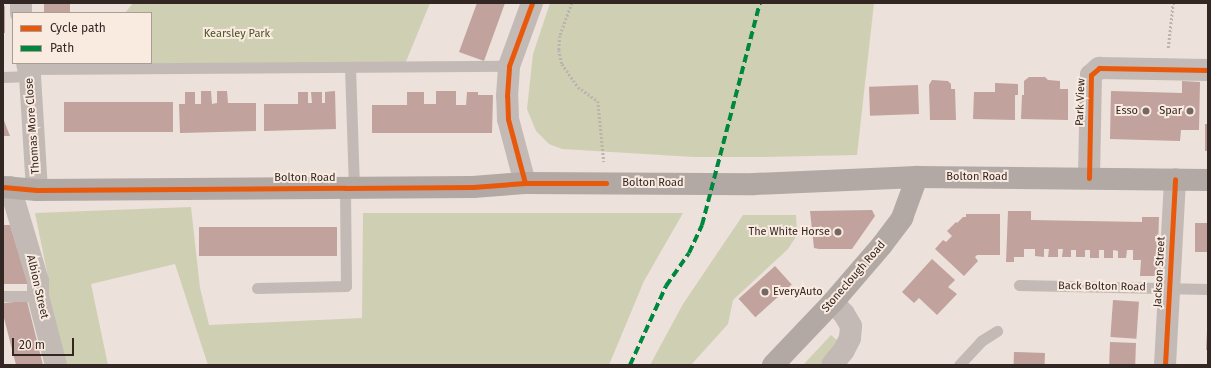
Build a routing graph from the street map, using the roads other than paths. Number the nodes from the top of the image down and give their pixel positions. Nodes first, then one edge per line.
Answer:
1 (532, 3) edge
2 (509, 66) junction
3 (350, 67) junction
4 (29, 70) edge
5 (1208, 70) edge
6 (3, 77) edge
7 (918, 177) junction
8 (1089, 178) junction
9 (1175, 180) junction
10 (1208, 180) edge
11 (525, 183) junction
12 (7, 187) edge
13 (350, 188) junction
14 (37, 190) junction
15 (1019, 285) dead end
16 (257, 288) dead end
17 (1168, 288) junction
18 (1208, 289) edge
19 (3, 296) edge
20 (38, 296) junction
21 (833, 302) junction
22 (996, 331) dead end
23 (56, 365) edge
24 (773, 365) edge
25 (832, 365) edge
26 (959, 365) edge
27 (1165, 365) edge

1 - 2 street
2 - 3 lane
2 - 11 street
3 - 4 lane
3 - 13 lane
4 - 6 lane
4 - 14 street, Thomas More Close
5 - 8 street, Park View
7 - 8 main road, Bolton Road
7 - 11 main road, Bolton Road
7 - 21 main road, Stoneclough Road
8 - 9 main road, Bolton Road
9 - 10 main road, Bolton Road
9 - 17 street, Jackson Street
11 - 13 main road, Bolton Road
12 - 14 main road, Bolton Road
12 - 20 street, Albion Street
13 - 14 main road, Bolton Road
13 - 16 lane
15 - 17 lane, Back Bolton Road
17 - 18 lane, Back Bolton Road
17 - 27 street, Jackson Street
19 - 20 lane
20 - 23 street, Albion Street
21 - 24 main road, Stoneclough Road
21 - 25 street
22 - 26 lane

